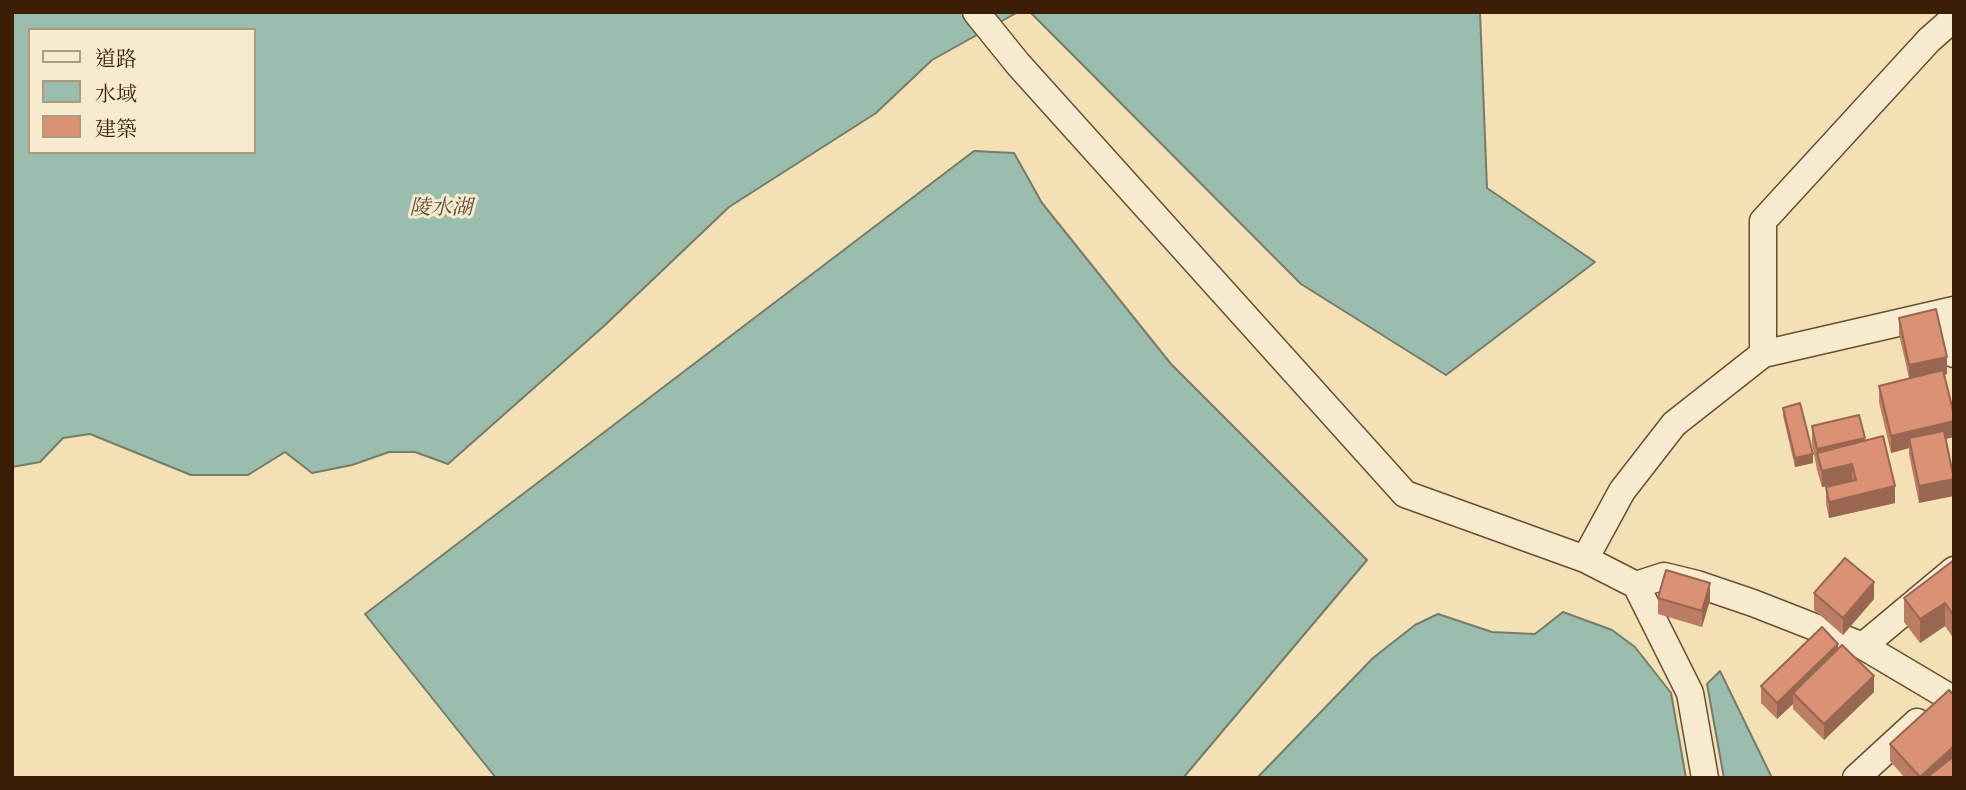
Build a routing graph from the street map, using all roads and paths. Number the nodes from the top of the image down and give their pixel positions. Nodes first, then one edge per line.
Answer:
1 (976, 12) edge
2 (1954, 18) edge
3 (1949, 312) edge
4 (1763, 354) junction
5 (1954, 354) edge
6 (1584, 559) junction
7 (1954, 570) edge
8 (1636, 585) junction
9 (1863, 646) junction
10 (1950, 698) edge
11 (1705, 778) edge
12 (1856, 778) edge

1 - 6 street
2 - 4 street
3 - 4 street
3 - 5 street
4 - 6 street
6 - 8 street
7 - 9 street
8 - 9 street
8 - 11 street
9 - 10 street
10 - 12 street

